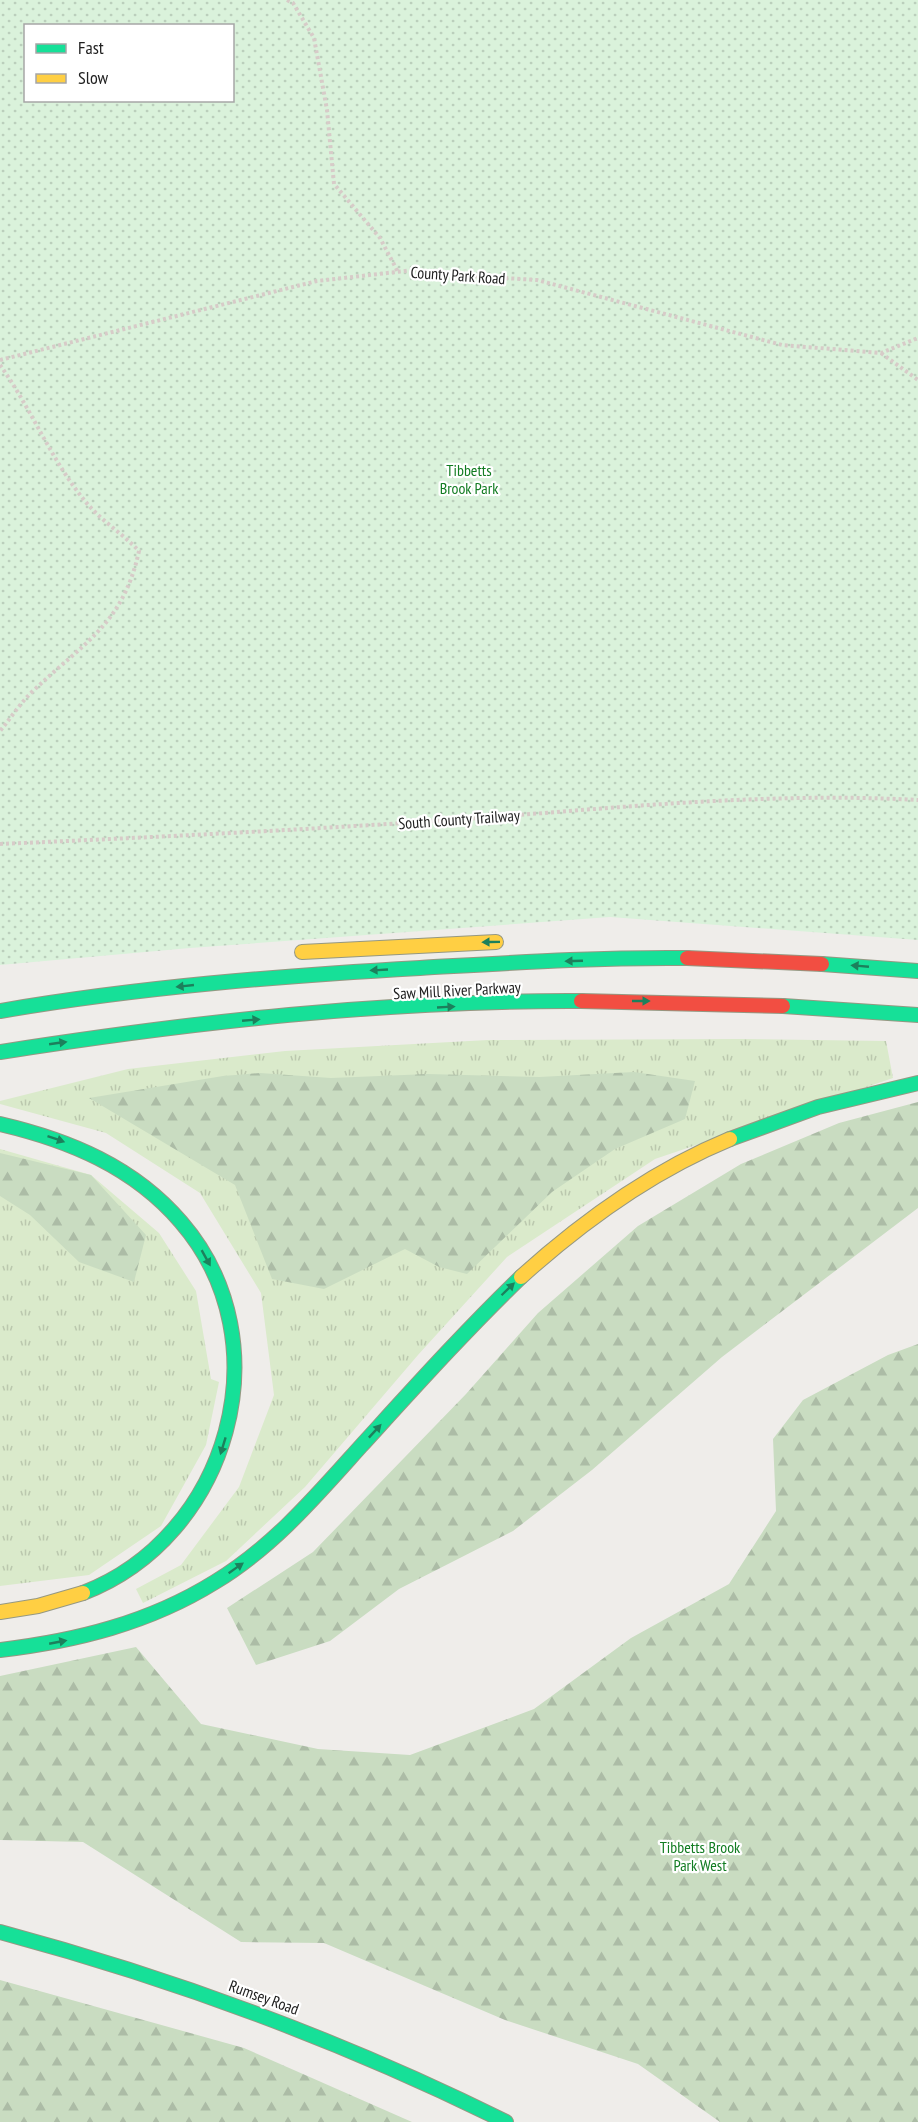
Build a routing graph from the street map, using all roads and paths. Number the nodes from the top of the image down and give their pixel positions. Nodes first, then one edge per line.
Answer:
1 (287, 0) edge
2 (398, 272) junction
3 (918, 338) edge
4 (881, 353) junction
5 (0, 360) edge
6 (0, 365) edge
7 (918, 380) edge
8 (0, 731) edge
9 (918, 800) edge
10 (0, 844) edge
11 (512, 942) dead end
12 (591, 945) dead end
13 (283, 954) dead end
14 (695, 957) junction
15 (918, 971) edge
16 (0, 1011) edge
17 (918, 1015) edge
18 (0, 1052) edge
19 (918, 1083) edge
20 (0, 1124) edge
21 (0, 1611) edge
22 (0, 1650) edge
23 (0, 1932) edge
24 (506, 2122) edge

1 - 2 path
2 - 4 path, County Park Road
2 - 5 path, County Park Road
3 - 4 path
4 - 7 path
6 - 8 path
9 - 10 path, South County Trailway
11 -> 13 main road
12 - 14 main road
15 -> 14 main road, Saw Mill River Parkway
14 -> 16 main road, Saw Mill River Parkway
18 -> 17 main road, Saw Mill River Parkway
22 -> 19 main road
20 -> 21 main road
23 - 24 main road, Rumsey Road

